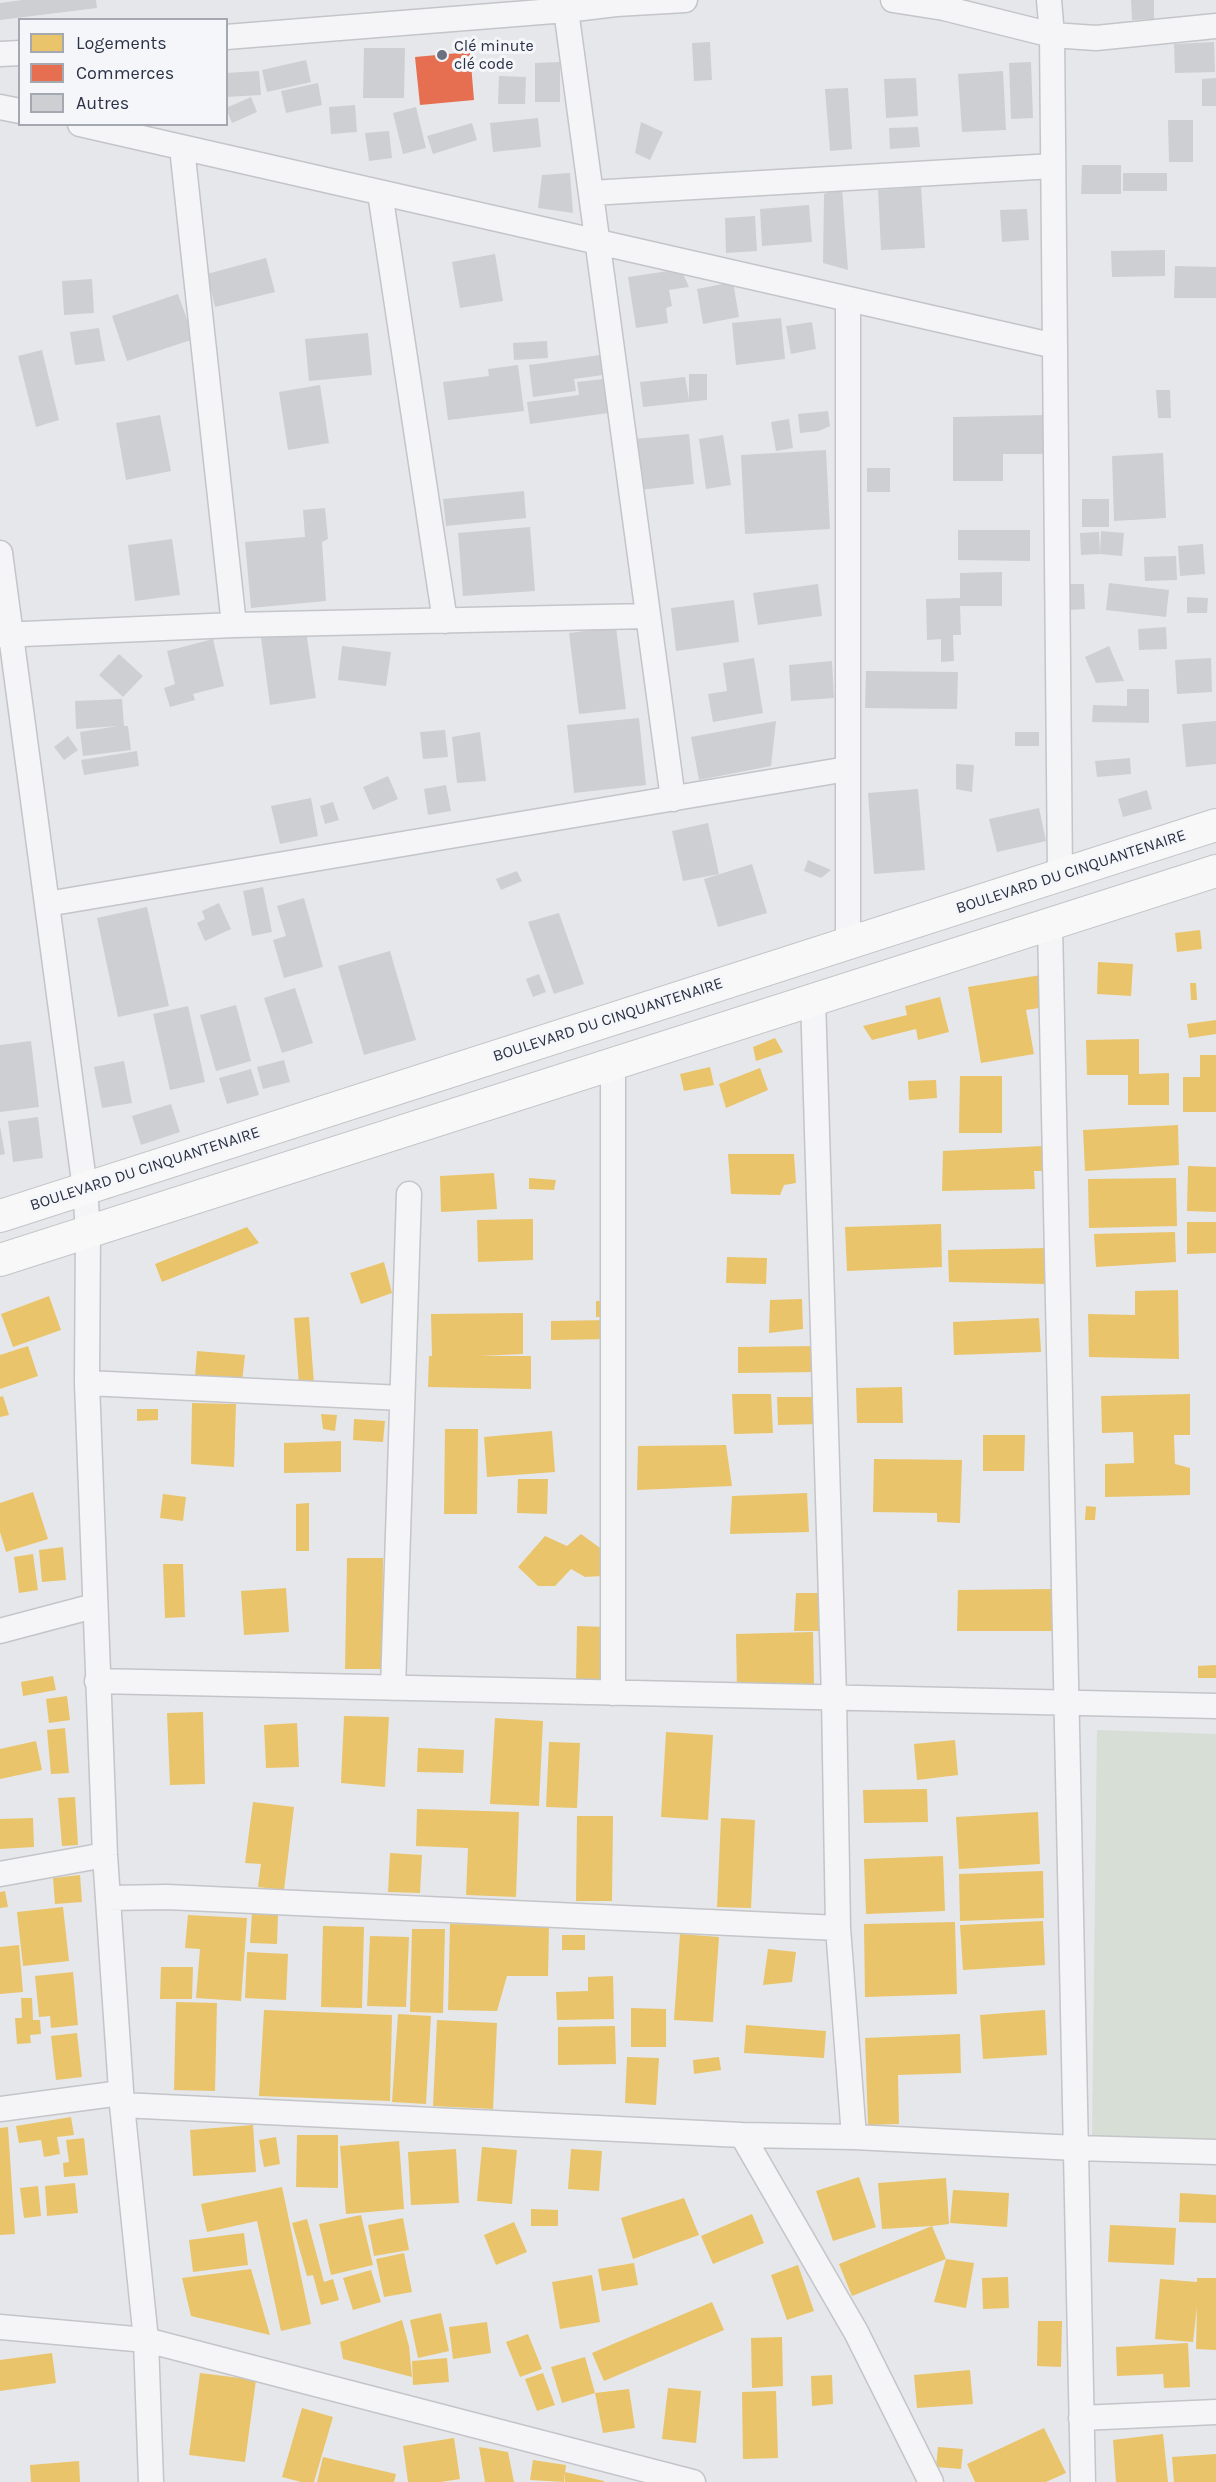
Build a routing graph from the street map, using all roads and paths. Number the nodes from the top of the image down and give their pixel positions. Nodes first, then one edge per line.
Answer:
1 (686, 0) edge
2 (894, 0) edge
3 (1049, 0) edge
4 (615, 2) edge
5 (566, 10) junction
6 (1216, 26) edge
7 (1052, 34) junction
8 (228, 38) edge
9 (18, 52) edge
10 (0, 54) edge
11 (0, 106) edge
12 (18, 110) edge
13 (88, 126) edge
14 (182, 148) junction
15 (1053, 166) junction
16 (380, 193) junction
17 (591, 193) junction
18 (598, 244) junction
19 (848, 299) junction
20 (1055, 346) junction
21 (0, 553) edge
22 (648, 616) junction
23 (445, 621) junction
24 (234, 625) junction
25 (5, 633) edge
26 (848, 770) junction
27 (673, 799) junction
28 (1216, 825) edge
29 (1216, 871) edge
30 (1060, 875) junction
31 (47, 904) junction
32 (1050, 925) junction
33 (848, 944) junction
34 (813, 998) junction
35 (613, 1062) junction
36 (85, 1189) junction
37 (409, 1194) dead end
38 (0, 1216) edge
39 (88, 1232) junction
40 (0, 1260) edge
41 (87, 1383) junction
42 (402, 1398) junction
43 (94, 1606) junction
44 (0, 1631) edge
45 (97, 1681) junction
46 (393, 1688) junction
47 (613, 1693) junction
48 (834, 1698) junction
49 (1066, 1703) junction
50 (1216, 1706) edge
51 (105, 1855) junction
52 (0, 1874) edge
53 (109, 1898) junction
54 (838, 1928) junction
55 (122, 2099) junction
56 (0, 2109) edge
57 (742, 2135) junction
58 (854, 2137) junction
59 (1076, 2148) junction
60 (1216, 2152) edge
61 (0, 2326) edge
62 (146, 2340) junction
63 (1216, 2412) edge
64 (1081, 2418) junction
65 (151, 2482) edge
66 (693, 2482) edge
67 (931, 2482) edge
68 (1083, 2482) edge

1 - 4 street
2 - 7 street
3 - 7 street
4 - 5 street
5 - 8 street
5 - 17 street
6 - 7 street
7 - 15 street
9 - 10 street
11 - 12 street
13 - 14 street
14 - 16 street
14 - 24 street
15 - 17 street
15 - 20 street
16 - 18 street
16 - 23 street
17 - 18 street
18 - 19 street
18 - 22 street
19 - 20 street
19 - 26 street
20 - 30 street
21 - 25 street
22 - 23 street
22 - 27 street
23 - 24 street
24 - 25 street
25 - 31 street
26 - 27 street
26 - 33 street
27 - 31 street
28 - 30 main road, BOULEVARD DU CINQUANTENAIRE
29 - 32 main road
30 - 33 main road, BOULEVARD DU CINQUANTENAIRE
31 - 36 street
32 - 34 main road
32 - 49 street
33 - 36 main road, BOULEVARD DU CINQUANTENAIRE
34 - 35 main road
34 - 48 street
35 - 39 main road
35 - 47 street
36 - 38 main road, BOULEVARD DU CINQUANTENAIRE
36 - 39 street
37 - 42 street
39 - 40 main road
39 - 41 street
41 - 42 street
41 - 43 street
42 - 46 street
43 - 44 street
43 - 45 street
45 - 46 street
45 - 51 street
46 - 47 street
47 - 48 street
48 - 49 street
48 - 54 street
49 - 50 street
49 - 59 street
51 - 52 street
51 - 53 street
53 - 54 street
53 - 55 street
54 - 58 street
55 - 56 street
55 - 57 street
55 - 62 street
57 - 58 street
57 - 67 street
58 - 59 street
59 - 60 street
59 - 64 street
61 - 62 street
62 - 65 street
62 - 66 street
63 - 64 street
64 - 68 street

